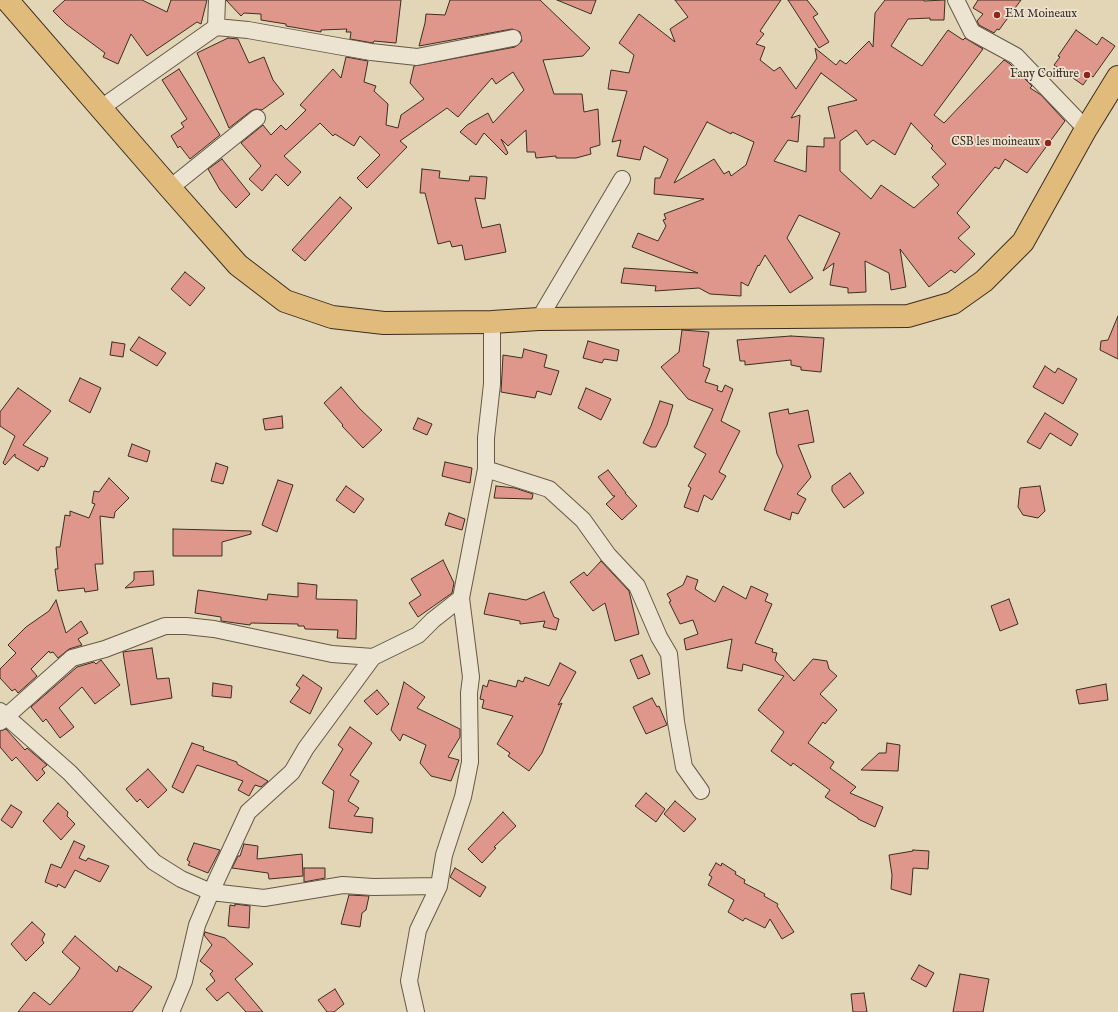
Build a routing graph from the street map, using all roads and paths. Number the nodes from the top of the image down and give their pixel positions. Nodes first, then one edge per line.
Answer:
1 (7, 0) edge
2 (217, 0) edge
3 (956, 0) edge
4 (216, 27) junction
5 (513, 38) dead end
6 (1118, 77) edge
7 (101, 108) junction
8 (257, 118) dead end
9 (1086, 129) junction
10 (622, 179) dead end
11 (170, 188) junction
12 (539, 319) junction
13 (492, 322) junction
14 (486, 469) junction
15 (461, 598) junction
16 (373, 657) junction
17 (2, 717) edge
18 (701, 790) dead end
19 (439, 886) junction
20 (211, 892) junction
21 (171, 1012) edge
22 (416, 1012) edge

1 - 7 main road
2 - 4 street
3 - 9 street
4 - 5 street
4 - 7 street
6 - 9 main road
7 - 11 main road
8 - 11 street
9 - 12 main road
10 - 12 street
11 - 13 main road
12 - 13 main road
13 - 14 street
14 - 15 street
14 - 18 street
15 - 16 street
15 - 19 street
16 - 17 street
16 - 20 street
17 - 20 street
19 - 20 street
19 - 22 street
20 - 21 street

